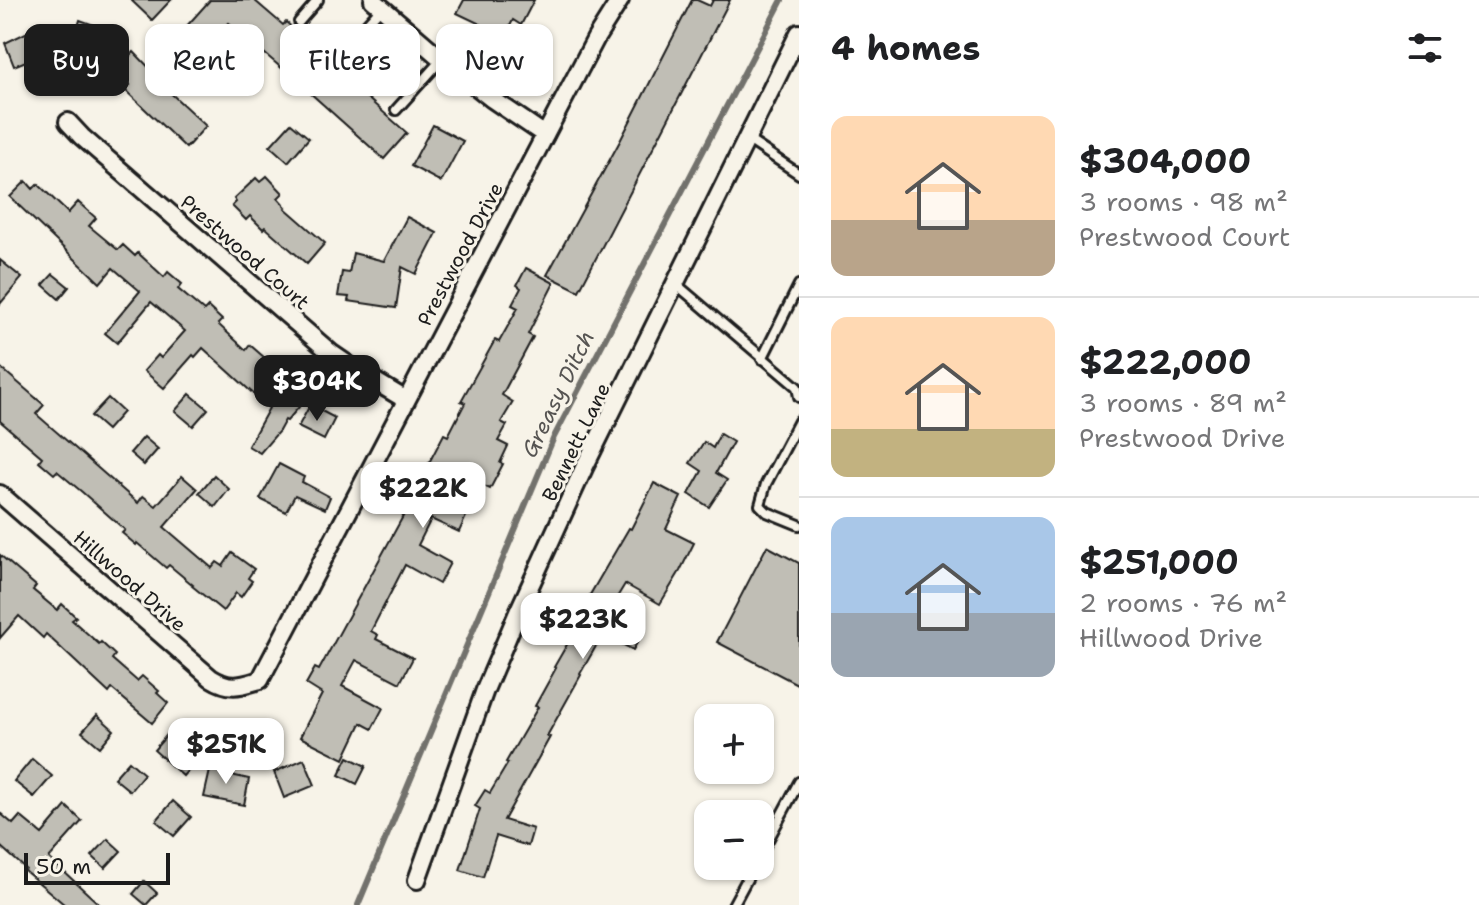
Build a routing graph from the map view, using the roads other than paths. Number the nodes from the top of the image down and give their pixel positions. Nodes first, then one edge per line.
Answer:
1 (318, 0) edge
2 (620, 0) edge
3 (377, 4) edge
4 (299, 22) dead end
5 (362, 24) edge
6 (799, 33) edge
7 (436, 54) edge
8 (436, 66) edge
9 (488, 96) edge
10 (396, 110) dead end
11 (68, 122) dead end
12 (545, 135) junction
13 (747, 139) junction
14 (799, 174) edge
15 (676, 284) junction
16 (799, 285) edge
17 (762, 359) junction
18 (799, 397) edge
19 (406, 400) junction
20 (799, 421) edge
21 (0, 494) edge
22 (799, 525) edge
23 (240, 686) joint
24 (799, 782) edge
25 (774, 829) edge
26 (417, 880) dead end
27 (746, 880) edge
28 (733, 905) edge

1 - 4 lane
2 - 12 street, Prestwood Drive
3 - 5 lane
3 - 7 street
6 - 13 street, Bennett Lane
8 - 10 lane
9 - 12 street
11 - 19 street, Prestwood Court
12 - 19 street, Prestwood Drive
13 - 14 lane
13 - 15 street, Bennett Lane
15 - 17 lane
15 - 26 street, Bennett Lane
16 - 17 lane
17 - 18 lane
19 - 23 street, Prestwood Drive
20 - 22 lane
21 - 23 street, Hillwood Drive
24 - 25 lane
27 - 28 lane

